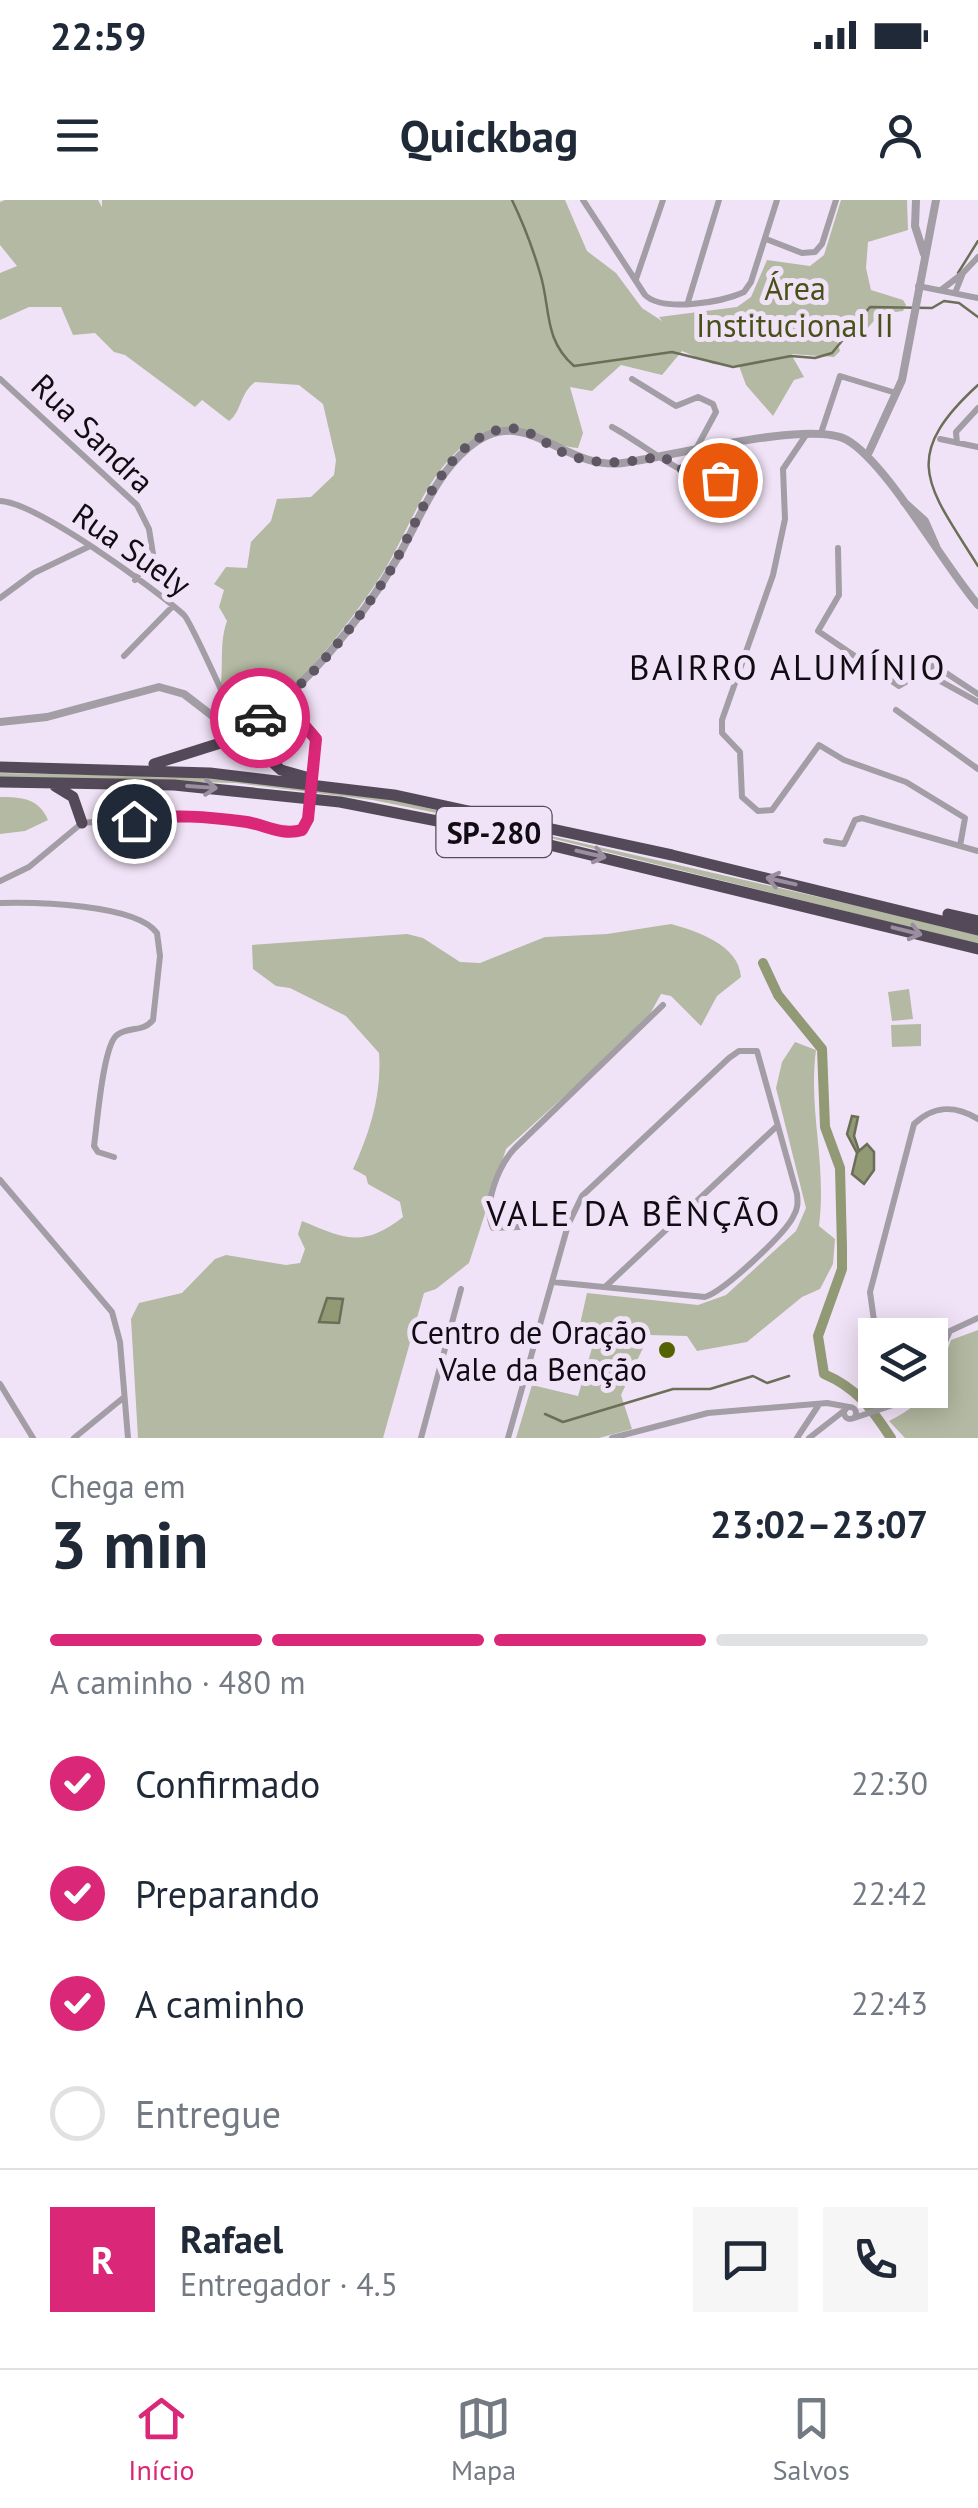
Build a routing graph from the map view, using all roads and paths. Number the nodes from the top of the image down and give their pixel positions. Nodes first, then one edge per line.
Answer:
1 (583, 200) edge
2 (663, 200) edge
3 (719, 200) edge
4 (776, 200) edge
5 (836, 200) edge
6 (916, 200) edge
7 (936, 200) edge
8 (766, 239) junction
9 (924, 254) junction
10 (978, 256) edge
11 (963, 273) junction
12 (636, 280) junction
13 (917, 286) junction
14 (941, 290) junction
15 (955, 293) junction
16 (978, 298) edge
17 (688, 302) junction
18 (0, 379) edge
19 (632, 379) dead end
20 (898, 393) junction
21 (978, 408) edge
22 (612, 427) dead end
23 (820, 433) junction
24 (806, 435) junction
25 (940, 439) dead end
26 (957, 442) junction
27 (978, 447) edge
28 (696, 449) junction
29 (868, 452) junction
30 (662, 456) junction
31 (720, 480) dead end
32 (0, 501) edge
33 (88, 547) junction
34 (838, 548) dead end
35 (136, 580) junction
36 (0, 598) edge
37 (978, 605) edge
38 (172, 608) junction
39 (124, 656) dead end
40 (945, 678) junction
41 (978, 694) edge
42 (978, 702) edge
43 (896, 710) dead end
44 (264, 715) junction
45 (0, 722) edge
46 (237, 728) junction
47 (258, 740) junction
48 (0, 767) edge
49 (56, 767) junction
50 (978, 768) edge
51 (0, 782) edge
52 (46, 782) junction
53 (140, 784) junction
54 (394, 795) junction
55 (107, 822) junction
56 (82, 823) junction
57 (826, 842) dead end
58 (960, 846) junction
59 (978, 851) edge
60 (0, 881) edge
61 (871, 902) junction
62 (0, 904) edge
63 (978, 921) edge
64 (978, 930) edge
65 (978, 949) edge
66 (663, 1005) dead end
67 (978, 1120) edge
68 (777, 1126) junction
69 (114, 1156) dead end
70 (0, 1180) edge
71 (568, 1225) junction
72 (553, 1282) junction
73 (461, 1288) dead end
74 (604, 1288) junction
75 (874, 1318) edge
76 (978, 1318) edge
77 (948, 1334) edge
78 (0, 1384) edge
79 (124, 1397) junction
80 (818, 1406) junction
81 (882, 1408) edge
82 (850, 1412) junction
83 (33, 1438) edge
84 (74, 1438) edge
85 (128, 1438) edge
86 (421, 1438) edge
87 (508, 1438) edge
88 (612, 1438) edge
89 (797, 1438) edge
90 (809, 1438) edge

1 - 12 street
2 - 12 street
3 - 17 street
4 - 8 street
5 - 8 street
6 - 9 street
7 - 9 street
8 - 17 street
9 - 13 street
10 - 11 street
11 - 14 street
11 - 15 street
12 - 17 street
13 - 14 street
13 - 20 street
14 - 15 street
15 - 16 street
18 - 35 street, Rua Sandra
19 - 28 street
20 - 23 street
20 - 29 street
21 - 26 street
22 - 30 street
23 - 24 street
23 - 29 street
24 - 28 street
24 - 58 street
25 - 26 street
26 - 27 street
28 - 30 street
29 - 37 street
30 - 31 street
30 - 44 street
32 - 33 street, Rua Suely
33 - 35 street, Rua Suely
33 - 36 street
34 - 40 street
35 - 38 street, Rua Suely
38 - 39 street
38 - 46 street, Rua Suely
40 - 41 street
40 - 42 street
43 - 50 street
44 - 46 street
44 - 47 street
45 - 46 street
46 - 47 street
46 - 47 street
46 - 49 highway
47 - 54 highway
47 - 55 street, bridge
48 - 49 highway, SP-280
49 - 54 highway, SP-280
51 - 52 highway, SP-280
52 - 53 highway, SP-280
52 - 56 highway
53 - 55 highway
53 -> 65 highway, SP-280
61 -> 54 highway, SP-280
55 - 56 street
56 - 60 street
57 - 58 street
58 - 59 street
61 - 63 highway
61 - 64 highway, SP-280
62 - 69 street
66 - 71 street
67 - 75 street
68 - 71 street
68 - 74 street
68 - 74 street
70 - 79 street
71 - 72 street
72 - 74 street
72 - 87 street
73 - 86 street
76 - 77 street
78 - 83 street
79 - 84 street
79 - 85 street
80 - 82 street
80 - 88 street
80 - 89 street
81 - 82 street
82 - 90 street

